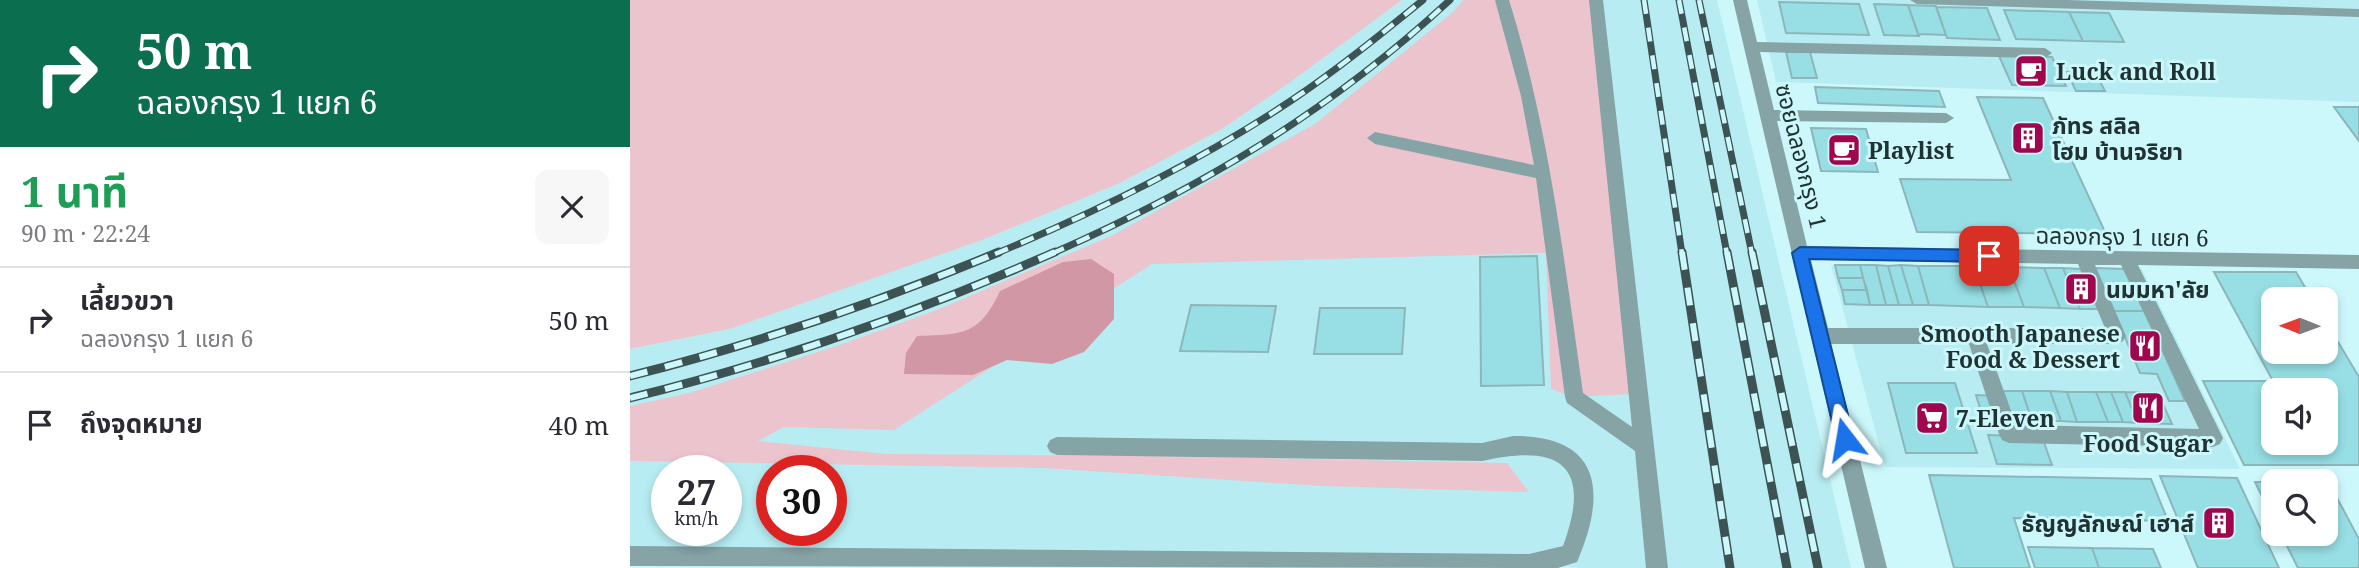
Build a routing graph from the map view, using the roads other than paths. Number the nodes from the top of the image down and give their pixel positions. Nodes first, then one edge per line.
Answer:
1 (1502, 0) edge
2 (1596, 0) edge
3 (1740, 0) edge
4 (1917, 0) edge
5 (2359, 13) edge
6 (1750, 47) junction
7 (2045, 54) dead end
8 (1766, 115) junction
9 (1947, 118) dead end
10 (1375, 138) dead end
11 (1542, 173) junction
12 (1800, 253) junction
13 (2084, 258) junction
14 (2126, 258) junction
15 (2359, 262) edge
16 (1975, 334) junction
17 (1820, 336) junction
18 (1057, 446) dead end
19 (1645, 447) junction
20 (630, 556) edge
21 (1657, 568) edge
22 (1876, 568) edge

1 - 11 street
2 - 19 street
3 - 6 street, ซอยฉลองกรุง 1
4 - 5 street
6 - 7 street
6 - 8 street, ซอยฉลองกรุง 1
8 - 9 street
8 - 12 street, ซอยฉลองกรุง 1
10 - 11 street
11 - 19 street
12 - 13 street, ฉลองกรุง 1 แยก 6
12 - 17 street, ซอยฉลองกรุง 1
13 - 14 street, ฉลองกรุง 1 แยก 6
13 - 16 street
14 - 15 street, ฉลองกรุง 1 แยก 6
14 - 16 street
16 - 17 street
17 - 22 street, ซอยฉลองกรุง 1
18 - 20 street
19 - 21 street

